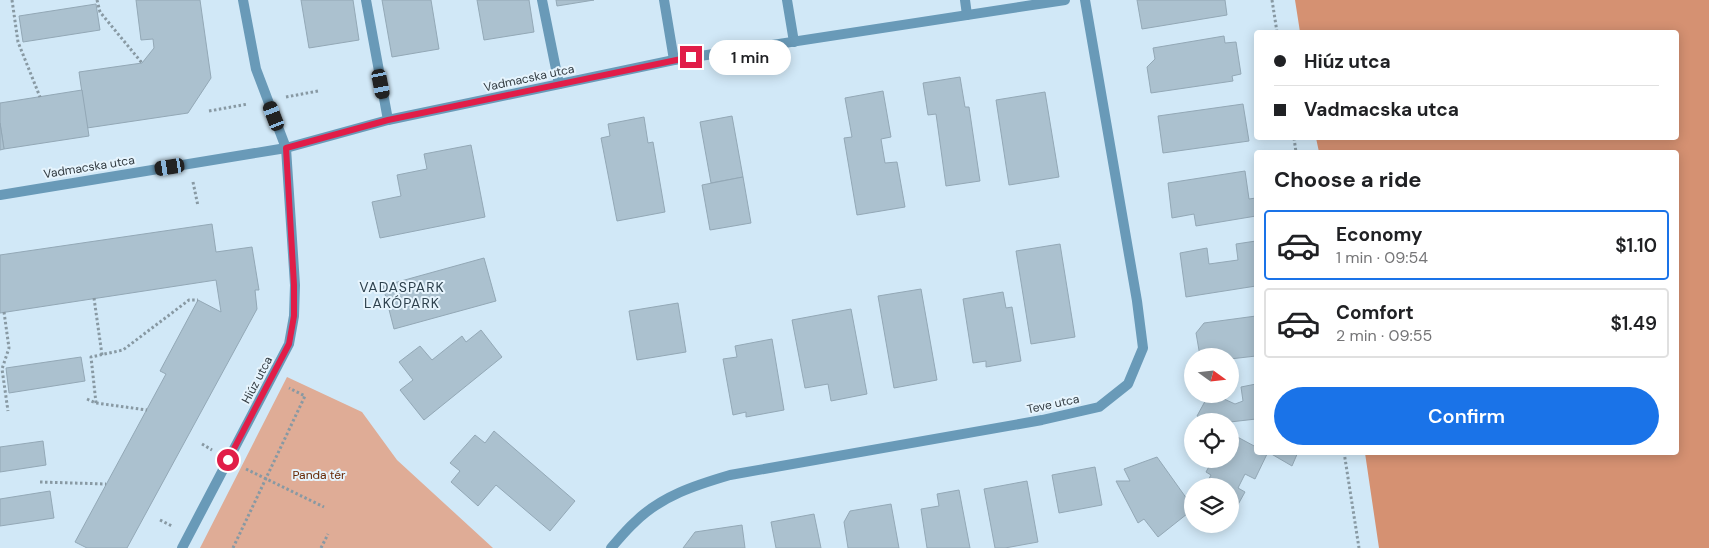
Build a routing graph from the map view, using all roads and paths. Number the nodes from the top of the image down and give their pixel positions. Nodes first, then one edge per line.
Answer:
1 (12, 0) edge
2 (97, 0) edge
3 (244, 0) edge
4 (366, 0) edge
5 (542, 0) edge
6 (664, 0) edge
7 (787, 0) edge
8 (965, 0) edge
9 (1065, 0) edge
10 (1085, 0) edge
11 (1272, 0) edge
12 (967, 15) junction
13 (1277, 30) edge
14 (794, 42) junction
15 (674, 60) junction
16 (142, 63) dead end
17 (559, 84) junction
18 (40, 97) dead end
19 (388, 120) junction
20 (286, 148) junction
21 (0, 194) edge
22 (94, 298) dead end
23 (198, 300) dead end
24 (4, 312) dead end
25 (102, 355) junction
26 (272, 379) junction
27 (87, 399) dead end
28 (96, 402) junction
29 (147, 410) dead end
30 (8, 411) dead end
31 (202, 444) dead end
32 (1344, 455) edge
33 (228, 460) junction
34 (266, 478) junction
35 (40, 482) dead end
36 (106, 484) dead end
37 (324, 507) dead end
38 (328, 534) dead end
39 (182, 548) edge
40 (233, 548) edge
41 (321, 548) edge
42 (611, 548) edge
43 (1359, 548) edge

1 - 18 path
2 - 16 path
3 - 20 street, Hiúz utca
4 - 19 street
5 - 17 street
6 - 15 street
7 - 14 street
8 - 12 street
9 - 12 street, Vadmacska utca
10 - 42 street, Teve utca
11 - 13 path
12 - 14 street, Vadmacska utca
14 - 15 street, Vadmacska utca
15 - 17 street, Vadmacska utca
17 - 19 street, Vadmacska utca
19 - 20 street, Vadmacska utca
20 - 21 street, Vadmacska utca
20 - 26 street, Hiúz utca
22 - 25 path
23 - 25 path
24 - 30 path
25 - 28 path
26 - 33 street, Hiúz utca
26 - 34 path
27 - 28 path
28 - 29 path
31 - 33 path
32 - 43 path
33 - 34 path
33 - 39 street, Hiúz utca
34 - 37 path
34 - 40 path
35 - 36 path
38 - 41 path

